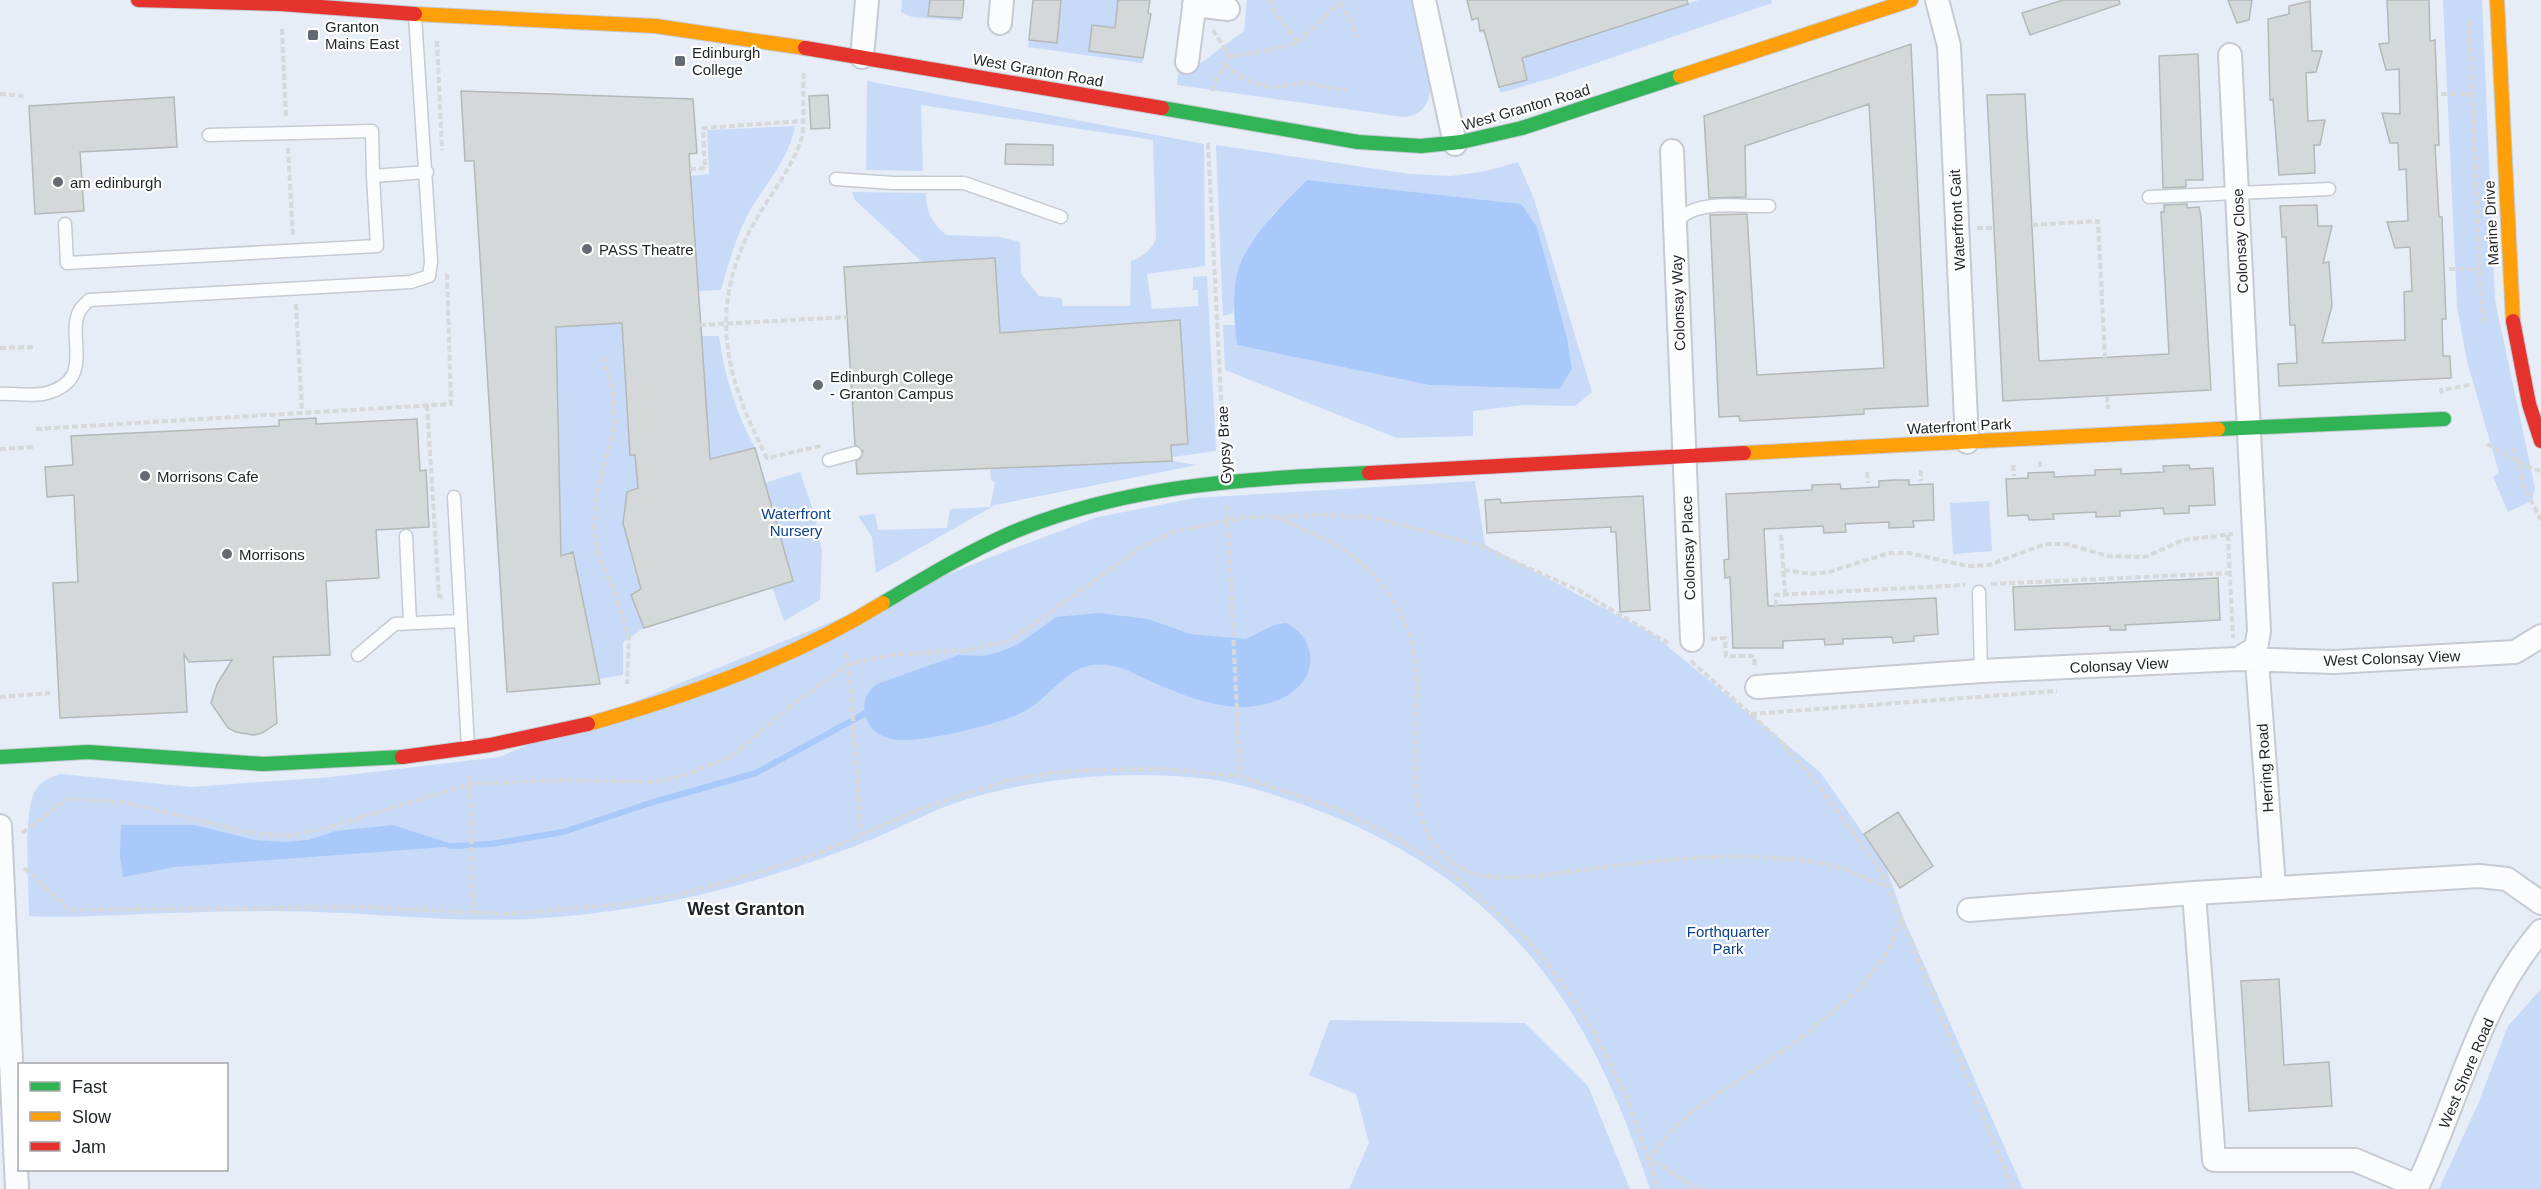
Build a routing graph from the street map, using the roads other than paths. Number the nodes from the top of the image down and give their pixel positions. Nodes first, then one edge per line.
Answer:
1 (138, 0) edge
2 (867, 0) edge
3 (1002, 0) edge
4 (1424, 0) edge
5 (1911, 0) edge
6 (1937, 0) edge
7 (2497, 0) edge
8 (1207, 5) edge
9 (373, 6) edge
10 (414, 14) junction
11 (1000, 23) dead end
12 (2230, 55) dead end
13 (862, 57) junction
14 (1187, 62) dead end
15 (209, 135) dead end
16 (1455, 144) junction
17 (1672, 151) dead end
18 (427, 172) junction
19 (373, 176) junction
20 (836, 179) dead end
21 (2329, 189) dead end
22 (2237, 194) junction
23 (2149, 197) dead end
24 (1769, 206) dead end
25 (1061, 218) dead end
26 (65, 224) dead end
27 (1675, 224) junction
28 (0, 394) edge
29 (2444, 419) dead end
30 (2249, 427) junction
31 (2541, 441) edge
32 (1967, 442) junction
33 (855, 453) dead end
34 (1684, 456) junction
35 (829, 460) dead end
36 (454, 497) dead end
37 (406, 536) dead end
38 (1984, 588) road end
39 (460, 621) junction
40 (410, 623) junction
41 (2541, 636) edge
42 (1683, 648) road end
43 (358, 655) dead end
44 (2246, 656) junction
45 (1981, 671) junction
46 (1757, 687) road end
47 (468, 749) junction
48 (0, 757) edge
49 (1, 837) edge
50 (2274, 887) junction
51 (2194, 893) junction
52 (2541, 903) edge
53 (1969, 910) dead end
54 (2541, 931) edge
55 (2416, 1188) edge
56 (17, 1189) edge

1 - 9 street, West Granton Road
2 - 13 street
3 - 11 street
4 - 16 street
5 - 16 street, West Granton Road
6 - 32 street, Waterfront Gait
7 - 31 street, Marine Drive
8 - 14 street
9 - 10 street, West Granton Road
10 - 13 street, West Granton Road
10 - 18 lane
12 - 22 street, Colonsay Close
13 - 16 street, West Granton Road
15 - 19 lane
17 - 27 street, Colonsay Way
18 - 19 lane
18 - 28 lane
19 - 26 lane
20 - 25 lane
21 - 22 lane
22 - 23 lane
22 - 30 street, Colonsay Close
24 - 27 lane
27 - 34 street, Colonsay Way
29 - 30 street, Waterfront Park
30 - 32 street, Waterfront Park
30 - 44 street
32 - 34 street, Waterfront Park
33 - 35 lane
34 - 42 street, Colonsay Place
34 - 47 street, Waterfront Park
36 - 39 lane
37 - 40 lane
38 - 45 lane
39 - 40 lane
39 - 47 lane
40 - 43 lane
41 - 44 street, West Colonsay View
44 - 45 street, Colonsay View
44 - 50 street, Herring Road
45 - 46 street, Colonsay View
47 - 48 street, Waterfront Park
49 - 56 street
50 - 51 street
50 - 52 street
51 - 53 street
51 - 55 street
54 - 55 street, West Shore Road

